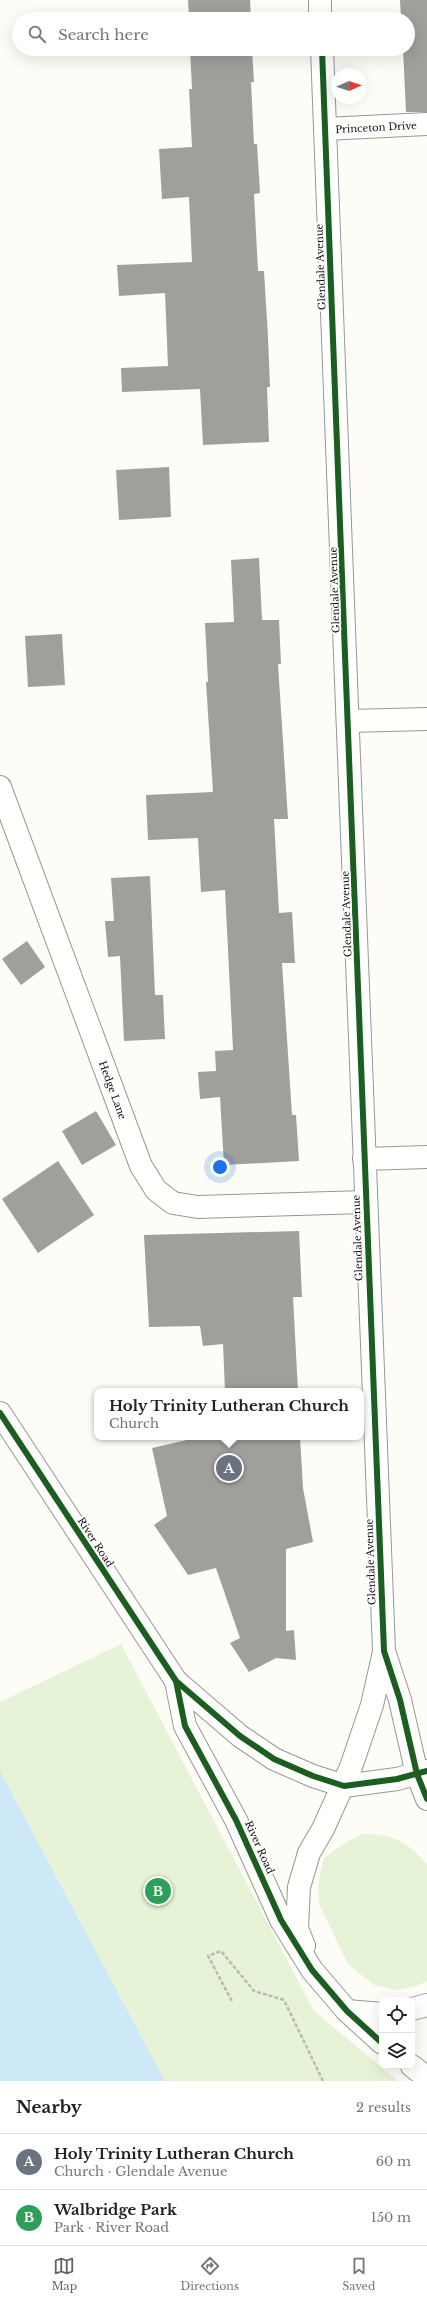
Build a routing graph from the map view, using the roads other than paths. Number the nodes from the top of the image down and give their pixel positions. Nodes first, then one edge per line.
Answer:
1 (320, 0) edge
2 (320, 12) edge
3 (322, 56) edge
4 (427, 124) edge
5 (325, 129) junction
6 (427, 719) edge
7 (349, 721) junction
8 (0, 786) edge
9 (427, 1157) edge
10 (364, 1159) junction
11 (365, 1202) junction
12 (0, 1413) edge
13 (384, 1651) junction
14 (176, 1681) junction
15 (422, 1773) edge
16 (344, 1786) junction
17 (427, 1799) edge
18 (312, 1970) junction
19 (427, 2005) edge
20 (415, 2008) edge
21 (347, 2011) junction
22 (379, 2014) edge
23 (379, 2040) edge
24 (415, 2068) edge
25 (427, 2078) edge

1 - 2 street
3 - 5 street, Glendale Avenue
4 - 5 street, Princeton Drive
5 - 7 street, Glendale Avenue
6 - 7 street
7 - 10 street, Glendale Avenue
8 - 11 street, Hedge Lane
9 - 10 street
10 - 11 street, Glendale Avenue
11 - 13 street, Glendale Avenue
12 - 14 street, River Road
13 - 15 street, Glendale Avenue
13 - 16 street, Glendale Avenue
14 - 16 street, River Road
14 - 18 street, River Road
15 - 16 street, River Road
15 - 17 street, Glendale Avenue
16 - 18 street, Glendale Avenue
18 - 21 street, River Road
19 - 20 street
21 - 22 street
21 - 23 street, River Road
24 - 25 street

